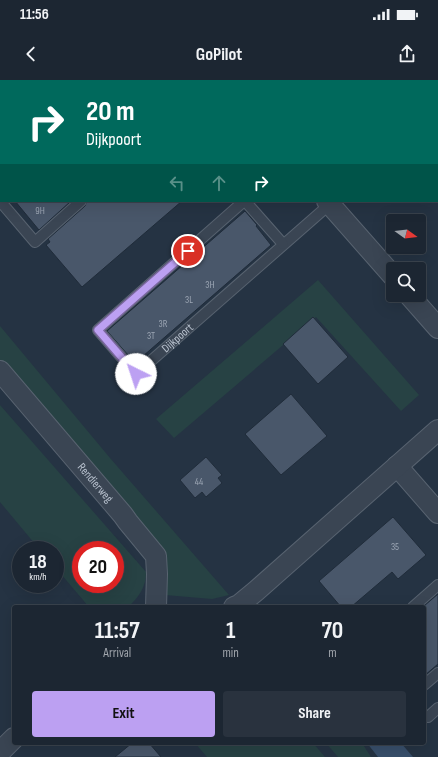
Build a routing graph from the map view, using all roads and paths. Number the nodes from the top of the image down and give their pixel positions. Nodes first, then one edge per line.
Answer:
1 (0, 202) edge
2 (80, 202) edge
3 (244, 202) edge
4 (246, 202) edge
5 (328, 202) edge
6 (283, 244) junction
7 (386, 268) edge
8 (415, 302) edge
9 (438, 328) edge
10 (0, 371) edge
11 (438, 430) edge
12 (397, 466) junction
13 (438, 513) edge
14 (438, 585) edge
15 (156, 605) edge
16 (239, 605) edge
17 (415, 605) edge
18 (438, 673) edge
19 (426, 683) edge
20 (438, 708) edge
21 (428, 716) dead end
22 (12, 740) edge
23 (0, 752) edge

1 - 2 lane
3 - 6 lane, Dijkpoort
4 - 6 lane, Dijkpoort
5 - 6 lane, Dijkpoort
5 - 7 street, Dijkpoort
8 - 9 street
10 - 15 street, Rendierweg
11 - 12 street
12 - 13 street
12 - 16 street
14 - 17 lane
18 - 19 lane
20 - 21 lane
22 - 23 street

